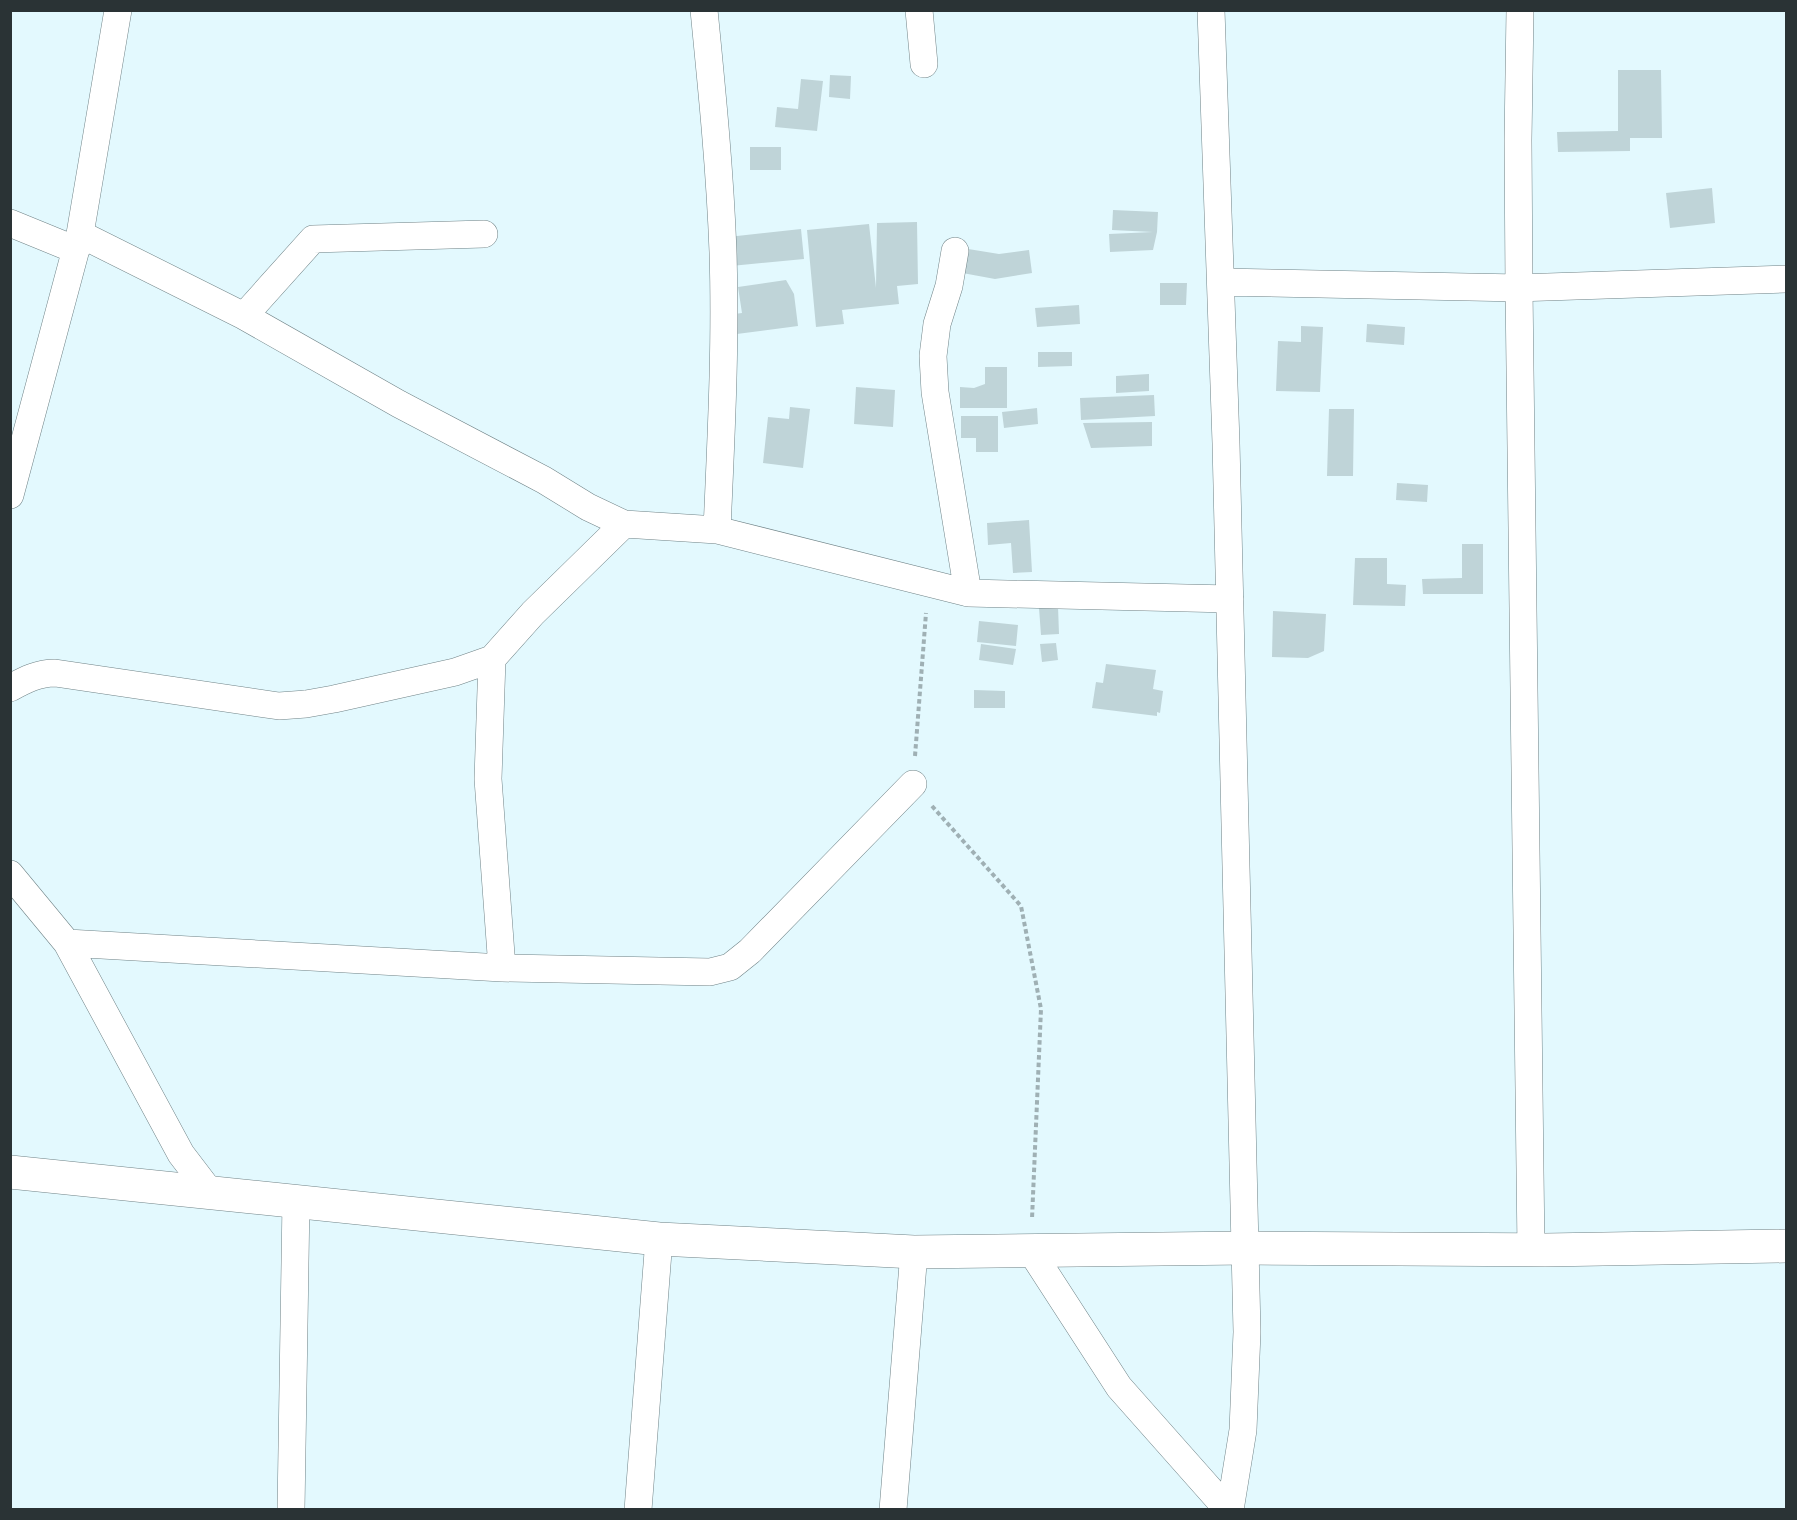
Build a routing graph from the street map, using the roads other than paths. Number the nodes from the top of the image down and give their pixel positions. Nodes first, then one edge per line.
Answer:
1 (118, 10) edge
2 (704, 10) edge
3 (919, 10) edge
4 (1211, 10) edge
5 (1520, 10) edge
6 (924, 64) dead end
7 (10, 223) edge
8 (484, 234) dead end
9 (78, 242) junction
10 (955, 251) dead end
11 (1786, 279) edge
12 (1221, 282) junction
13 (1519, 288) junction
14 (244, 316) junction
15 (10, 495) edge
16 (624, 524) junction
17 (717, 530) junction
18 (968, 593) junction
19 (1230, 598) junction
20 (492, 659) junction
21 (10, 688) edge
22 (912, 784) road end
23 (10, 874) edge
24 (67, 943) junction
25 (502, 968) junction
26 (10, 1172) edge
27 (210, 1192) junction
28 (296, 1201) junction
29 (659, 1239) junction
30 (1786, 1246) edge
31 (1245, 1248) junction
32 (1532, 1250) junction
33 (1031, 1251) junction
34 (914, 1252) junction
35 (291, 1509) edge
36 (638, 1509) edge
37 (893, 1509) edge
38 (1229, 1509) edge

1 - 9 street
2 - 17 street
3 - 6 street
4 - 12 street
5 - 13 street
7 - 9 street
8 - 14 street
9 - 14 street
9 - 15 street
10 - 18 street
11 - 13 street
12 - 13 street
12 - 19 street
13 - 32 street
14 - 16 street
16 - 17 street
16 - 20 street
17 - 18 street
18 - 19 street
19 - 31 street
20 - 21 street
20 - 25 street
22 - 25 street
23 - 24 street
24 - 25 street
24 - 27 street
26 - 27 street
27 - 28 street
28 - 29 street
28 - 35 street
29 - 34 street
29 - 36 street
30 - 32 street
31 - 32 street
31 - 33 street
31 - 38 street
33 - 34 street
33 - 38 street
34 - 37 street

